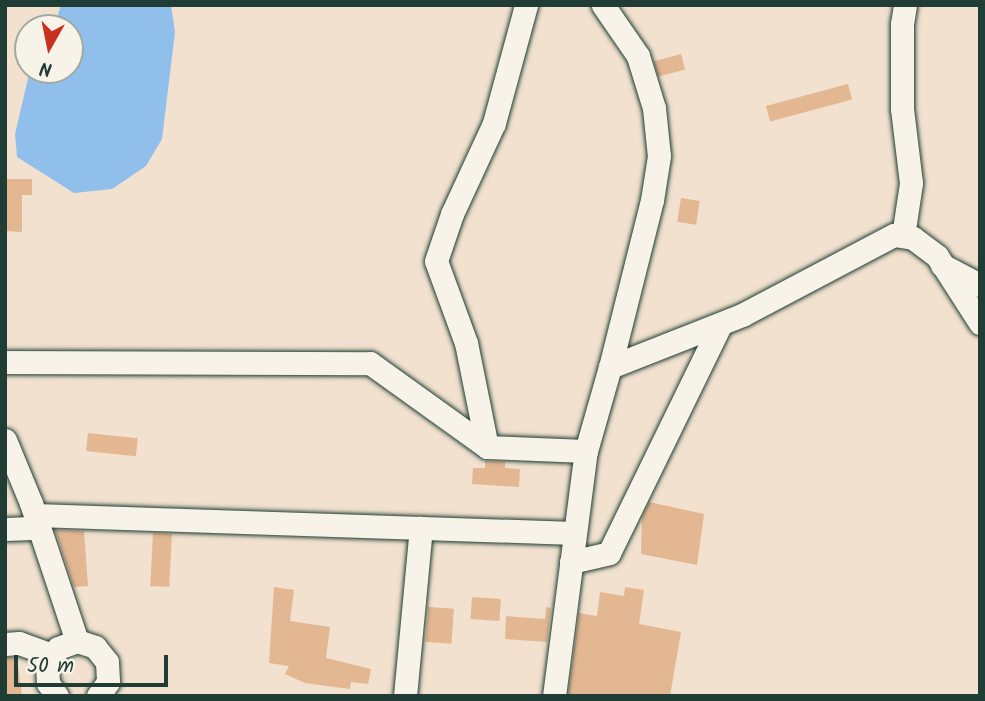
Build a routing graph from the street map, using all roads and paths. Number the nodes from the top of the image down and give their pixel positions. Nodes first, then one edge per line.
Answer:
1 (526, 5) edge
2 (603, 5) edge
3 (905, 5) edge
4 (903, 236) junction
5 (942, 265) junction
6 (980, 285) edge
7 (980, 323) edge
8 (720, 325) junction
9 (5, 362) edge
10 (610, 367) junction
11 (5, 440) edge
12 (487, 447) junction
13 (586, 451) junction
14 (37, 521) junction
15 (421, 528) junction
16 (5, 529) edge
17 (576, 533) junction
18 (572, 562) junction
19 (76, 641) junction
20 (5, 644) edge
21 (51, 655) junction
22 (57, 696) edge
23 (98, 696) edge
24 (405, 696) edge
25 (554, 696) edge

1 - 12 street
2 - 10 street
3 - 4 street
4 - 5 street
4 - 8 street
5 - 6 street
5 - 7 street
8 - 10 street
8 - 18 street
9 - 12 street
10 - 13 street
11 - 14 street
12 - 13 street
13 - 17 street
14 - 15 street
14 - 16 street
14 - 19 street
15 - 17 street
15 - 24 street
17 - 18 street
18 - 25 street
19 - 21 street
19 - 23 street
20 - 21 street
21 - 22 street

